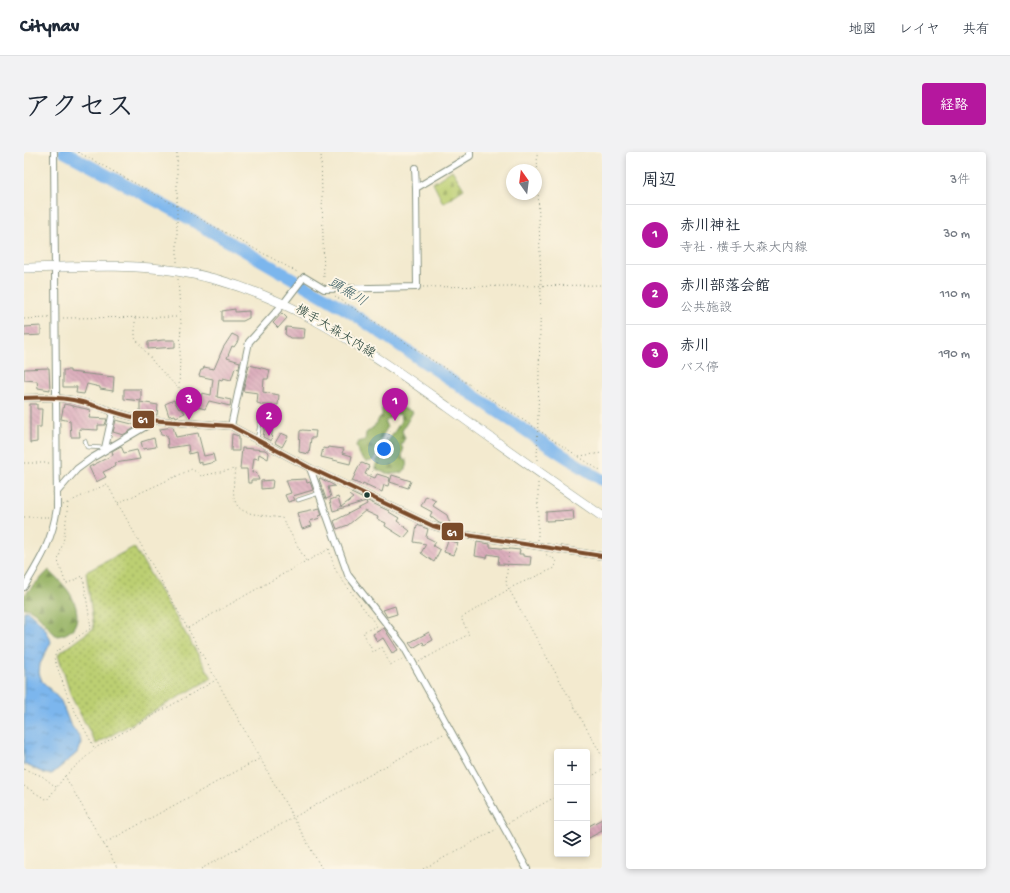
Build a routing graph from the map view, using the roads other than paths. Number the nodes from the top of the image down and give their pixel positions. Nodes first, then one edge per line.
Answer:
1 (54, 152) edge
2 (470, 152) edge
3 (415, 168) dead end
4 (416, 188) junction
5 (24, 268) edge
6 (55, 268) junction
7 (284, 303) junction
8 (56, 397) junction
9 (24, 398) edge
10 (113, 412) junction
11 (262, 413) dead end
12 (148, 420) junction
13 (231, 426) junction
14 (257, 440) junction
15 (85, 441) dead end
16 (105, 448) junction
17 (310, 468) junction
18 (57, 492) junction
19 (319, 493) junction
20 (298, 500) dead end
21 (602, 516) edge
22 (602, 556) edge
23 (24, 587) edge
24 (527, 869) edge

1 - 6 street
2 - 4 street
3 - 4 street
4 - 7 street
5 - 6 main road, 横手大森大内線
6 - 7 main road, 横手大森大内線
6 - 8 street
7 - 13 street
7 - 21 main road, 横手大森大内線
8 - 9 street
8 - 10 street
8 - 18 street
10 - 12 street
10 - 16 street
11 - 14 lane
12 - 13 street
12 - 16 street
13 - 14 street
14 - 17 street
15 - 16 lane
16 - 18 street
17 - 19 street
17 - 22 street
18 - 23 street
19 - 20 lane
19 - 24 street

